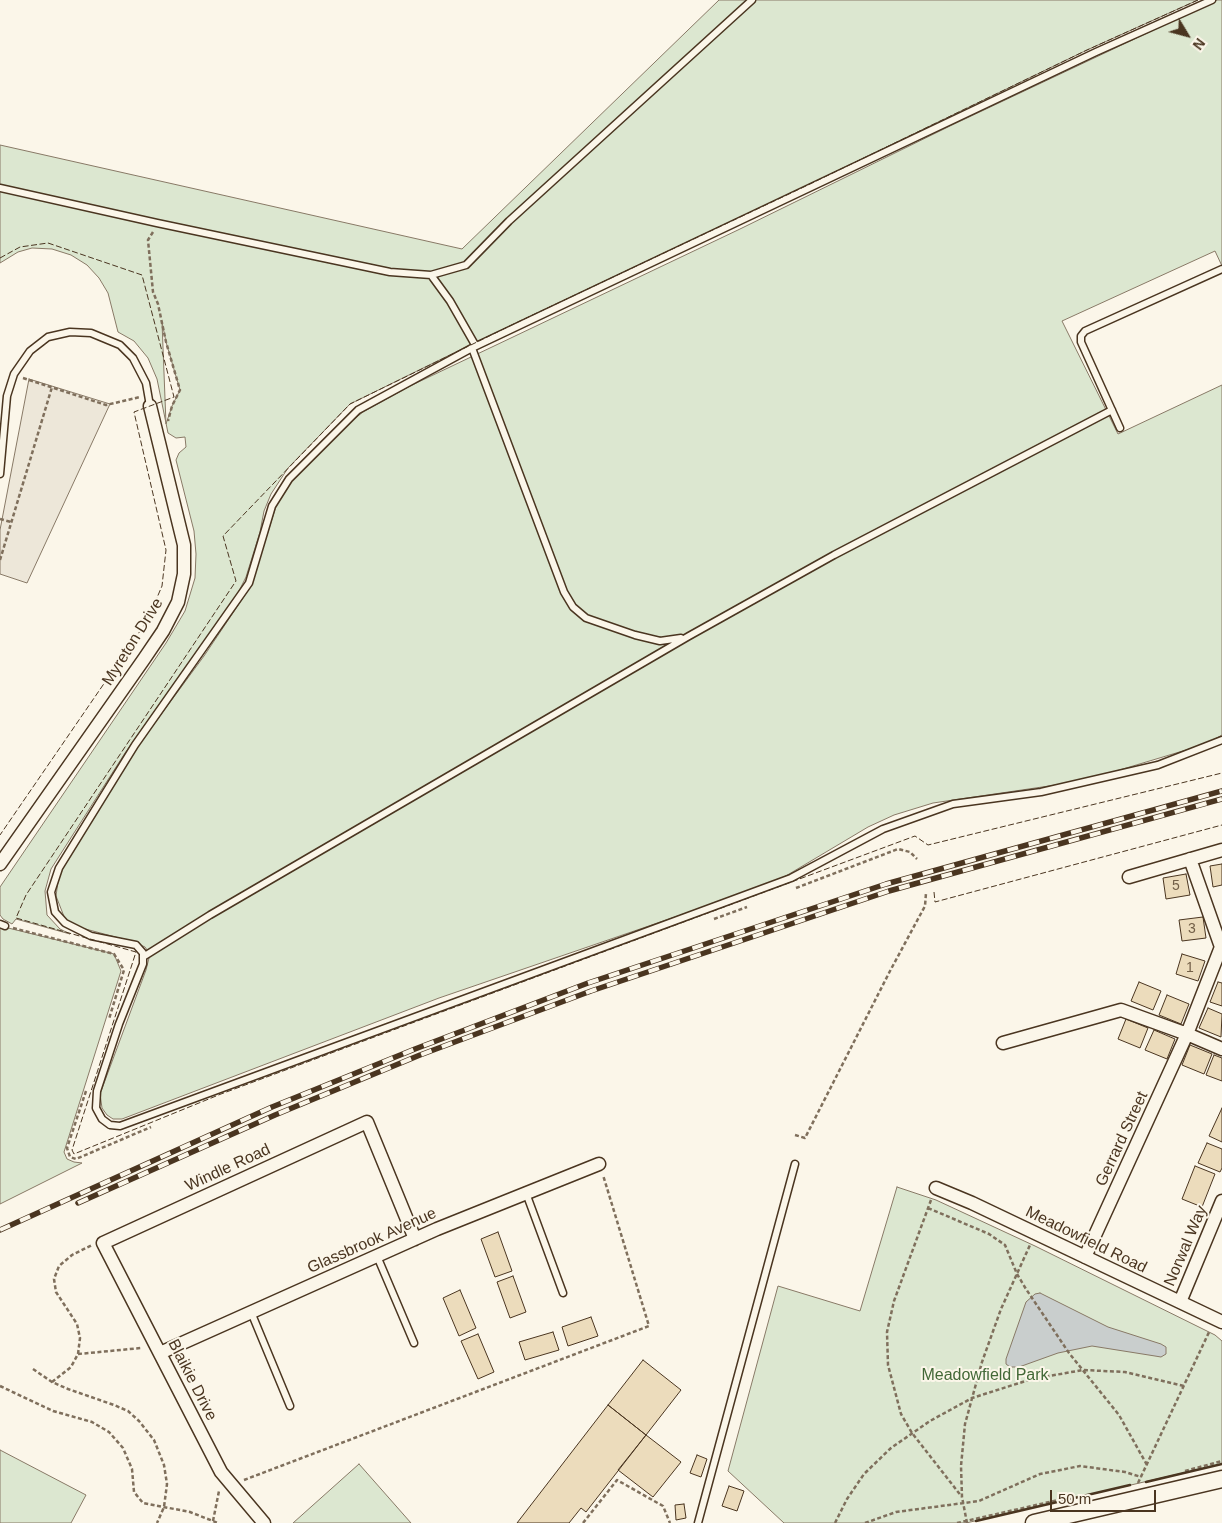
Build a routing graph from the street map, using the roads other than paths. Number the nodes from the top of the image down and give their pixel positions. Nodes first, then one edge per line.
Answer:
1 (752, 0) edge
2 (1212, 0) edge
3 (0, 188) edge
4 (1222, 269) edge
5 (431, 275) junction
6 (473, 345) junction
7 (146, 402) joint
8 (1112, 410) junction
9 (1120, 428) dead end
10 (0, 474) edge
11 (689, 636) junction
12 (1222, 740) edge
13 (1222, 850) edge
14 (1190, 859) junction
15 (0, 864) edge
16 (1129, 877) dead end
17 (143, 957) junction
18 (1187, 1034) junction
19 (1003, 1043) dead end
20 (1222, 1049) edge
21 (599, 1164) road end
22 (795, 1164) dead end
23 (936, 1188) road end
24 (526, 1193) junction
25 (1222, 1202) edge
26 (415, 1239) junction
27 (103, 1243) joint
28 (377, 1256) junction
29 (1085, 1257) junction
30 (562, 1293) dead end
31 (1180, 1302) junction
32 (251, 1312) junction
33 (1219, 1320) edge
34 (414, 1343) dead end
35 (160, 1353) junction
36 (290, 1406) dead end
37 (1222, 1479) edge
38 (264, 1523) edge
39 (698, 1523) edge
40 (1034, 1523) edge

1 - 5 lane
2 - 6 lane
3 - 5 lane
4 - 8 lane
5 - 6 lane
6 - 11 lane
6 - 17 lane
7 - 10 lane
7 - 15 street, Myreton Drive
8 - 9 lane
8 - 11 lane
11 - 17 lane
12 - 17 lane
13 - 14 street
14 - 16 street
14 - 18 street, Gerrard Street
18 - 19 street
18 - 20 street
18 - 29 street, Gerrard Street
21 - 24 street, Glassbrook Avenue
22 - 39 lane
23 - 29 street, Meadowfield Road
24 - 26 street, Glassbrook Avenue
24 - 30 lane
25 - 31 street, Norwal Way
26 - 27 street, Windle Road
26 - 28 street, Glassbrook Avenue
27 - 35 street, Blaikie Drive
28 - 32 street, Glassbrook Avenue
28 - 34 lane
29 - 31 street, Meadowfield Road
31 - 33 street, Meadowfield Road
32 - 35 street, Glassbrook Avenue
32 - 36 lane
35 - 38 street, Blaikie Drive
37 - 40 street

